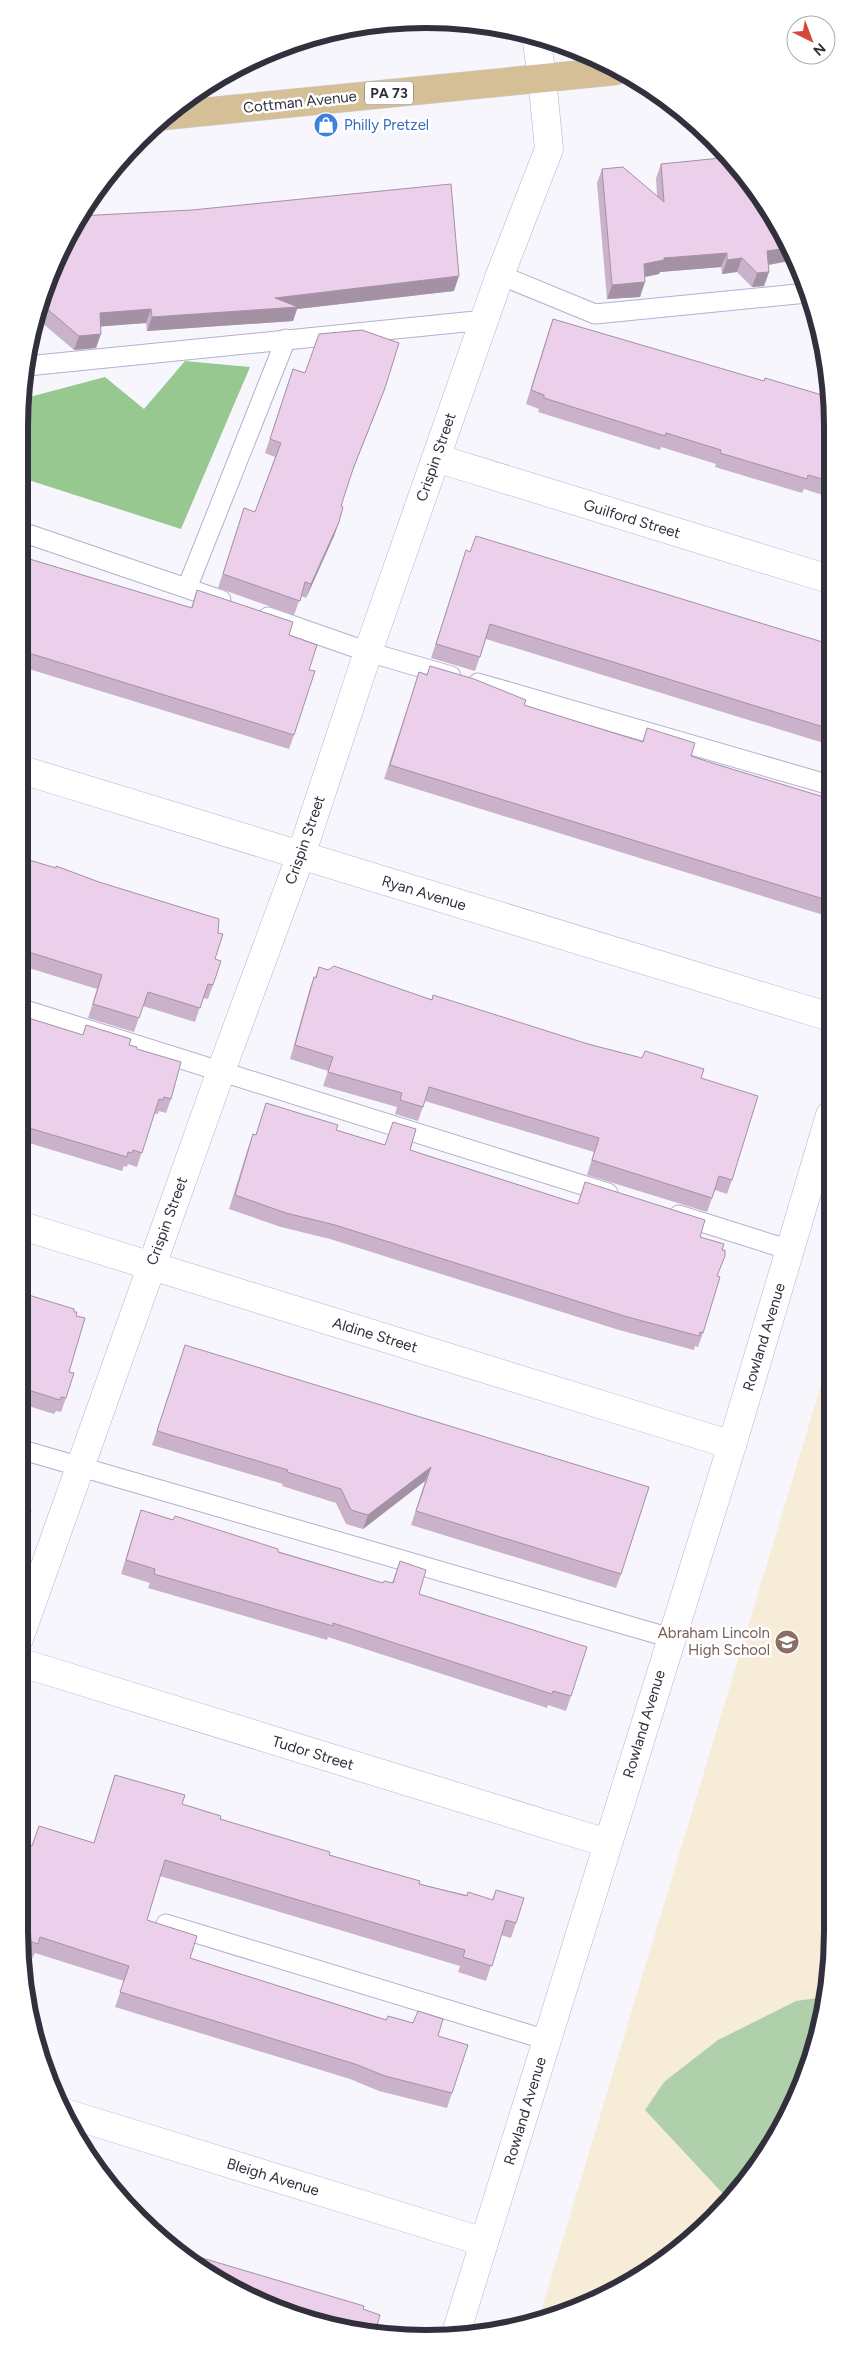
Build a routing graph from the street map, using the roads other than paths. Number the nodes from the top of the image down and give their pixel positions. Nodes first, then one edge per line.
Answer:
1 (537, 44) edge
2 (607, 72) edge
3 (542, 78) junction
4 (177, 115) edge
5 (500, 275) junction
6 (800, 294) edge
7 (485, 320) junction
8 (286, 339) junction
9 (32, 365) edge
10 (436, 458) junction
11 (28, 533) edge
12 (824, 577) edge
13 (187, 588) junction
14 (368, 652) junction
15 (28, 772) edge
16 (824, 783) edge
17 (300, 855) junction
18 (28, 1011) edge
19 (824, 1015) edge
20 (221, 1071) junction
21 (824, 1134) edge
22 (629, 1199) edge
23 (657, 1208) edge
24 (28, 1229) edge
25 (790, 1250) junction
26 (151, 1266) junction
27 (732, 1445) junction
28 (28, 1452) edge
29 (79, 1468) junction
30 (28, 1613) edge
31 (671, 1638) junction
32 (28, 1665) edge
33 (607, 1843) junction
34 (166, 1924) edge
35 (547, 2040) junction
36 (72, 2115) edge
37 (484, 2242) junction
38 (457, 2329) edge

1 - 3 street, Crispin Street
2 - 3 main road, Cottman Avenue / PA 73
3 - 4 main road, Cottman Avenue / PA 73
3 - 5 street, Crispin Street
5 - 6 lane
5 - 7 street, Crispin Street
7 - 8 lane
7 - 10 street, Crispin Street
8 - 9 lane
8 - 13 lane
10 - 12 street, Guilford Street
10 - 14 street, Crispin Street
11 - 13 lane
13 - 14 lane
14 - 16 lane
14 - 17 street, Crispin Street
15 - 17 street, Ryan Avenue
17 - 19 street, Ryan Avenue
17 - 20 street, Crispin Street
18 - 20 lane
20 - 22 lane
20 - 26 street, Crispin Street
21 - 25 street, Rowland Avenue
23 - 25 lane
24 - 26 street, Aldine Street
25 - 27 street, Rowland Avenue
26 - 27 street, Aldine Street
26 - 29 street, Crispin Street
27 - 31 street, Rowland Avenue
28 - 29 lane
29 - 30 street, Crispin Street
29 - 31 lane
31 - 33 street, Rowland Avenue
32 - 33 street, Tudor Street
33 - 35 street, Rowland Avenue
34 - 35 lane
35 - 37 street, Rowland Avenue
36 - 37 street, Bleigh Avenue
37 - 38 street, Rowland Avenue

